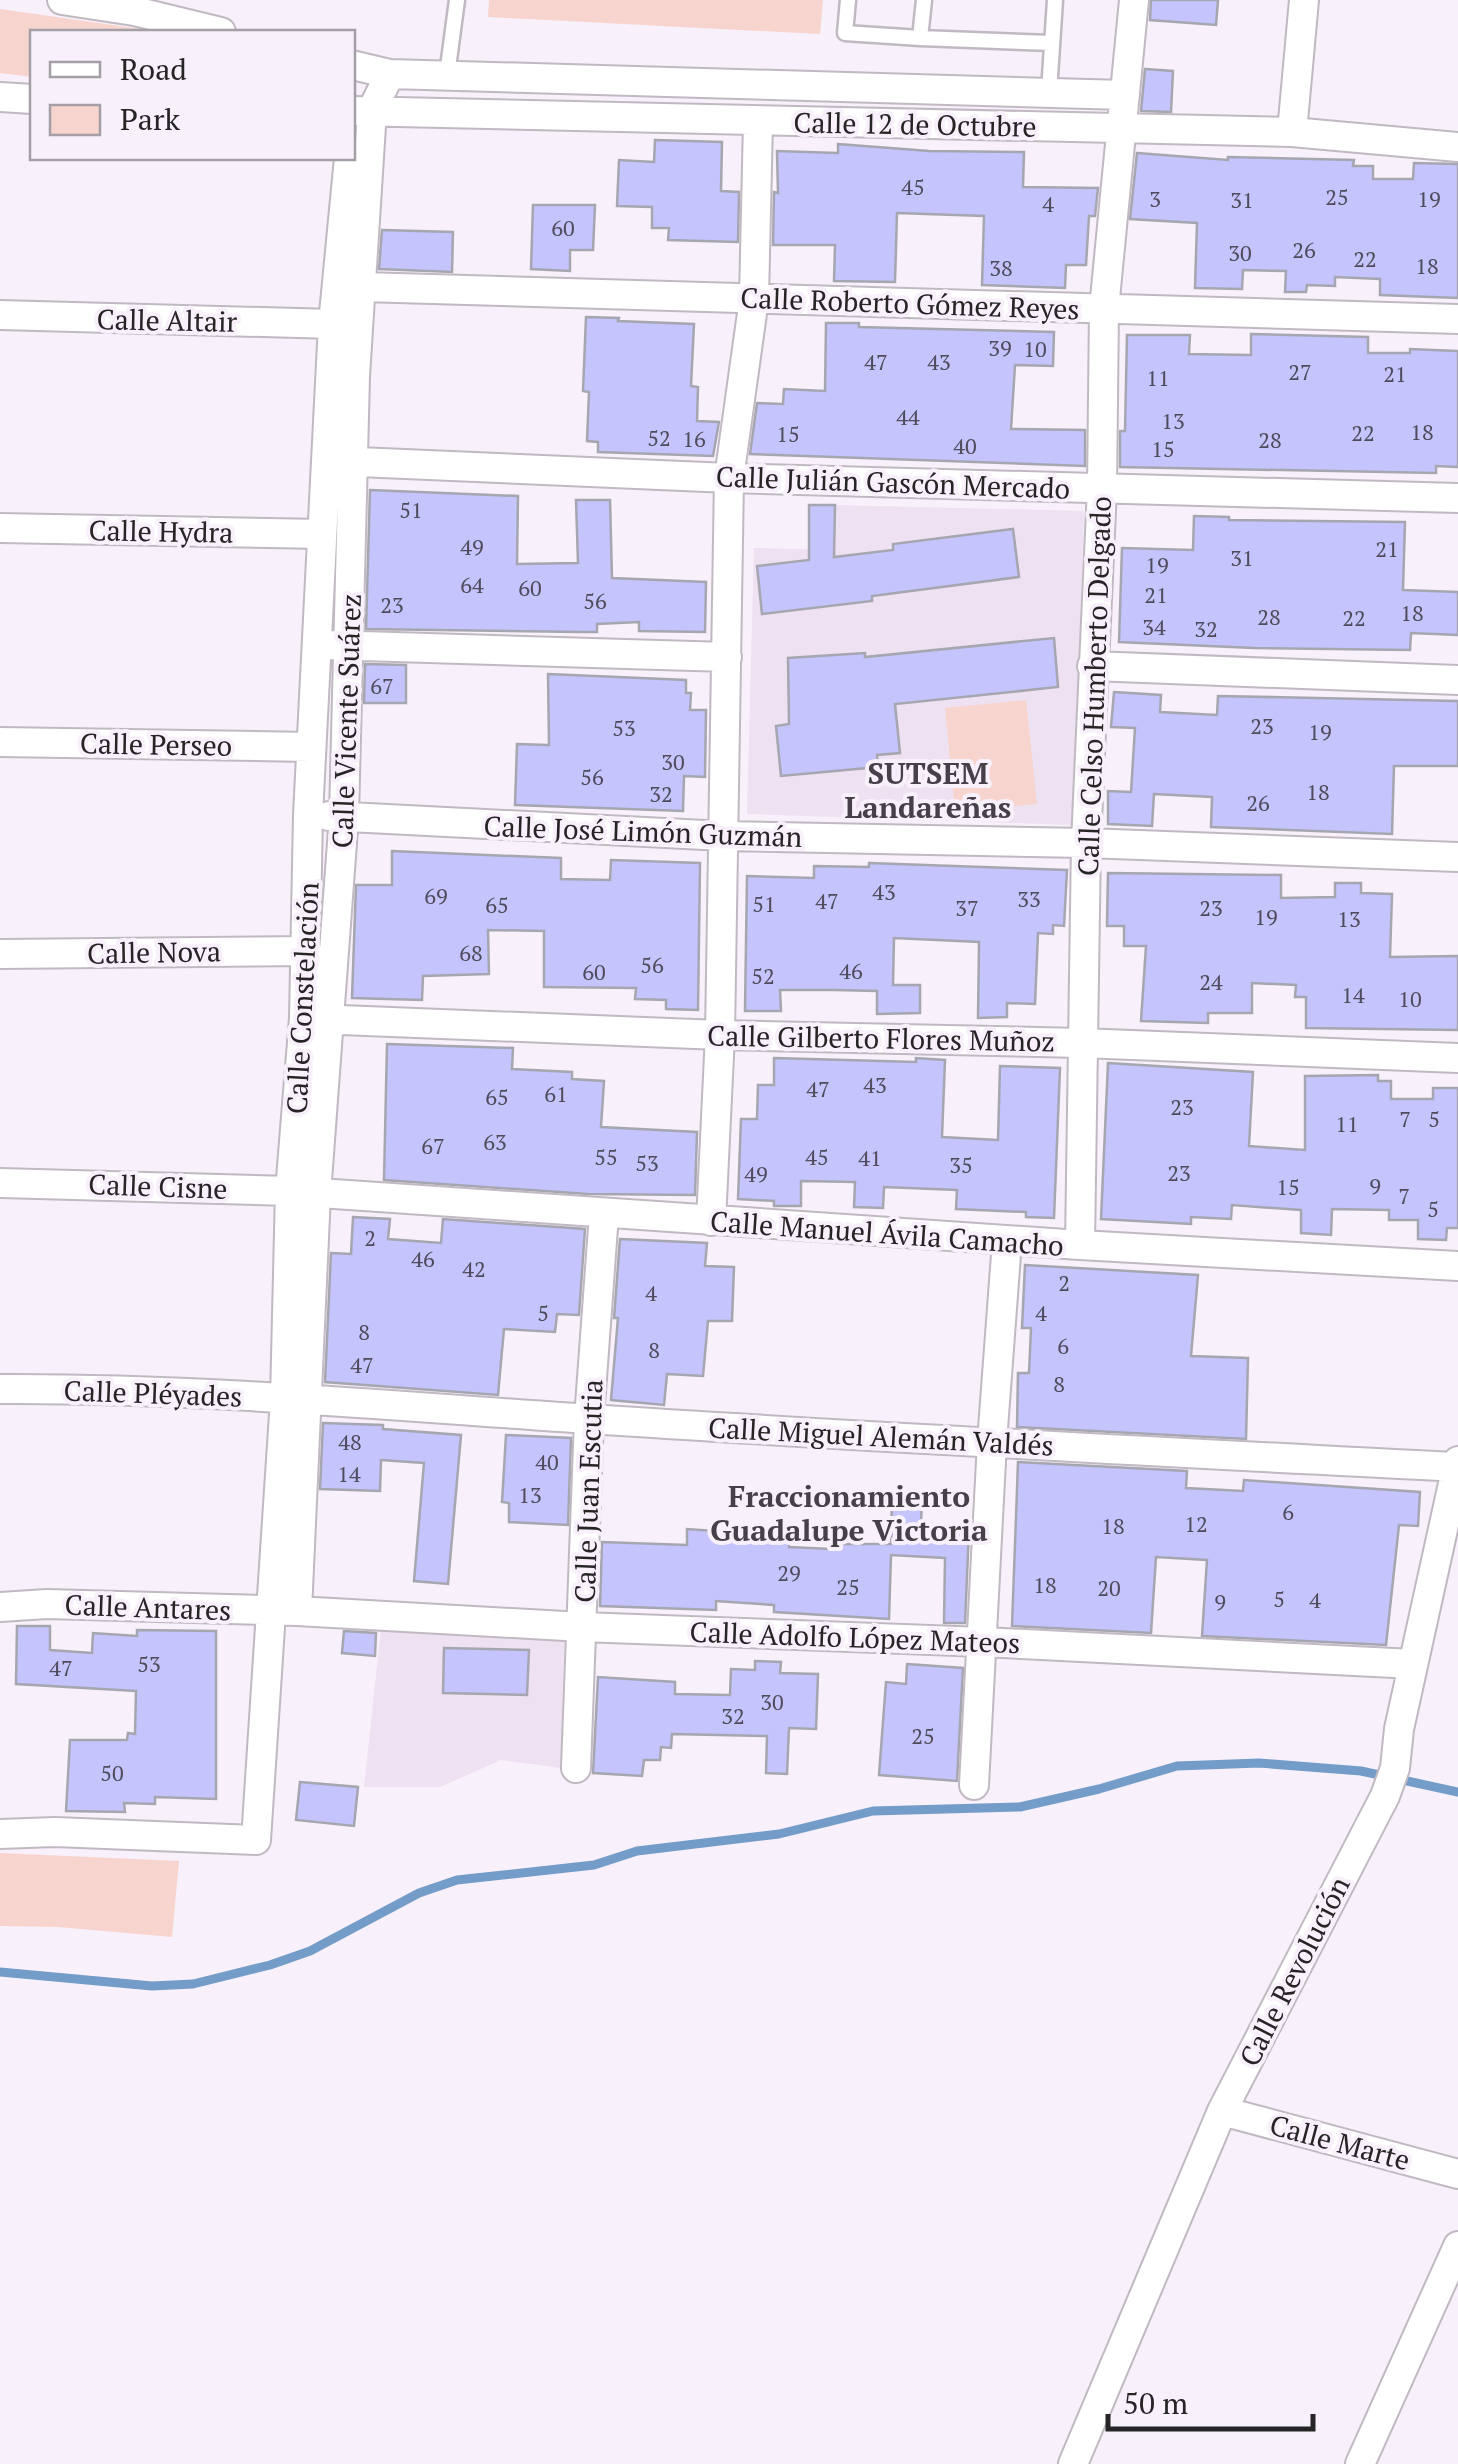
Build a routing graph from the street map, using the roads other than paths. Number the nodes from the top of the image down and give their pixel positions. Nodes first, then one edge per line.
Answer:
1 (62, 0) edge
2 (456, 0) edge
3 (848, 0) edge
4 (924, 0) edge
5 (1055, 0) edge
6 (1134, 0) edge
7 (1304, 0) edge
8 (135, 6) edge
9 (214, 30) edge
10 (920, 38) junction
11 (1052, 43) junction
12 (355, 66) edge
13 (390, 74) junction
14 (448, 75) junction
15 (1049, 92) junction
16 (1125, 95) junction
17 (0, 98) edge
18 (30, 99) edge
19 (358, 112) edge
20 (758, 121) junction
21 (1120, 127) junction
22 (1292, 132) junction
23 (1458, 147) edge
24 (349, 160) edge
25 (352, 258) junction
26 (362, 287) junction
27 (754, 299) junction
28 (1104, 308) junction
29 (0, 315) edge
30 (1458, 320) edge
31 (334, 324) junction
32 (343, 376) junction
33 (341, 461) junction
34 (729, 478) junction
35 (1102, 488) junction
36 (1458, 498) edge
37 (0, 528) edge
38 (322, 534) junction
39 (316, 644) junction
40 (348, 646) junction
41 (728, 657) junction
42 (1092, 666) junction
43 (1458, 680) edge
44 (0, 742) edge
45 (311, 747) junction
46 (308, 814) junction
47 (344, 816) junction
48 (724, 836) junction
49 (1086, 843) junction
50 (1458, 857) edge
51 (307, 951) junction
52 (0, 954) edge
53 (318, 1019) junction
54 (720, 1036) junction
55 (1082, 1042) junction
56 (1458, 1058) edge
57 (0, 1183) edge
58 (304, 1192) junction
59 (604, 1214) junction
60 (712, 1222) junction
61 (1007, 1240) junction
62 (1080, 1245) junction
63 (1458, 1266) edge
64 (0, 1389) edge
65 (295, 1399) junction
66 (589, 1419) junction
67 (992, 1442) junction
68 (1457, 1464) edge
69 (0, 1607) edge
70 (285, 1611) junction
71 (582, 1627) junction
72 (984, 1642) junction
73 (1413, 1664) junction
74 (576, 1768) dead end
75 (974, 1785) dead end
76 (0, 1834) edge
77 (1222, 2111) junction
78 (1458, 2174) edge
79 (1458, 2246) edge
80 (1073, 2464) edge
81 (1360, 2464) edge

1 - 8 street
2 - 14 lane
3 - 10 lane
4 - 10 lane
5 - 11 lane
6 - 16 street, Calle Celso Humberto Delgado
7 - 22 street
8 - 9 street
10 - 11 lane
11 - 15 lane
12 - 13 street, Calle 12 de Octubre
13 - 14 street, Calle 12 de Octubre
13 - 19 street, Calle Vicente Suárez
14 - 15 street, Calle 12 de Octubre
15 - 16 street, Calle 12 de Octubre
16 - 21 street, Calle Celso Humberto Delgado
17 - 18 street
19 - 20 street, Calle 12 de Octubre
19 - 25 street, Calle Vicente Suárez
20 - 21 street, Calle 12 de Octubre
20 - 27 street
21 - 22 street, Calle 12 de Octubre
21 - 28 street, Calle Celso Humberto Delgado
22 - 23 street, Calle 12 de Octubre
24 - 25 street
25 - 26 street, Calle Vicente Suárez
25 - 31 street
26 - 27 street, Calle Roberto Gómez Reyes
26 - 32 street, Calle Vicente Suárez
27 - 28 street, Calle Roberto Gómez Reyes
27 - 34 street
28 - 30 street, Calle Roberto Gómez Reyes
28 - 35 street, Calle Celso Humberto Delgado
29 - 31 street, Calle Altair
31 - 32 street
32 - 33 street, Calle Vicente Suárez
33 - 34 street, Calle Julián Gascón Mercado
33 - 38 street, Calle Constelación
33 - 40 street, Calle Vicente Suárez
34 - 35 street, Calle Julián Gascón Mercado
34 - 41 street
35 - 36 street, Calle Julián Gascón Mercado
35 - 42 street, Calle Celso Humberto Delgado
37 - 38 street, Calle Hydra
38 - 39 street, Calle Constelación
39 - 40 street
39 - 45 street, Calle Constelación
40 - 41 street
40 - 47 street, Calle Vicente Suárez
41 - 48 street
42 - 43 street
42 - 49 street, Calle Celso Humberto Delgado
44 - 45 street, Calle Perseo
45 - 46 street, Calle Constelación
46 - 47 street, Calle José Limón Guzmán
46 - 51 street, Calle Constelación
47 - 48 street, Calle José Limón Guzmán
47 - 53 street, Calle Vicente Suárez
48 - 49 street, Calle José Limón Guzmán
48 - 54 street
49 - 50 street, Calle José Limón Guzmán
49 - 55 street, Calle Celso Humberto Delgado
51 - 52 street, Calle Nova
51 - 53 street, Calle Constelación
53 - 54 street, Calle Gilberto Flores Muñoz
53 - 58 street, Calle Constelación
54 - 55 street, Calle Gilberto Flores Muñoz
54 - 60 street
55 - 56 street, Calle Gilberto Flores Muñoz
55 - 62 street, Calle Celso Humberto Delgado
57 - 58 street, Calle Cisne
58 - 59 street, Calle Manuel Ávila Camacho
58 - 65 street, Calle Constelación
59 - 60 street, Calle Manuel Ávila Camacho
59 - 66 street, Calle Juan Escutia
60 - 61 street, Calle Manuel Ávila Camacho
61 - 62 street, Calle Manuel Ávila Camacho
61 - 67 street
62 - 63 street, Calle Manuel Ávila Camacho
64 - 65 street, Calle Pléyades
65 - 66 street, Calle Miguel Alemán Valdés
65 - 70 street, Calle Constelación
66 - 67 street, Calle Miguel Alemán Valdés
66 - 71 street, Calle Juan Escutia
67 - 68 street, Calle Miguel Alemán Valdés
67 - 72 street
68 - 73 street, Calle Revolución
69 - 70 street, Calle Antares
70 - 71 street, Calle Adolfo López Mateos
70 - 76 street, Calle Constelación
71 - 72 street, Calle Adolfo López Mateos
71 - 74 street, Calle Juan Escutia
72 - 73 street, Calle Adolfo López Mateos
72 - 75 street
73 - 77 street, Calle Revolución
77 - 78 street, Calle Marte
77 - 80 street, Calle Revolución
79 - 81 street

